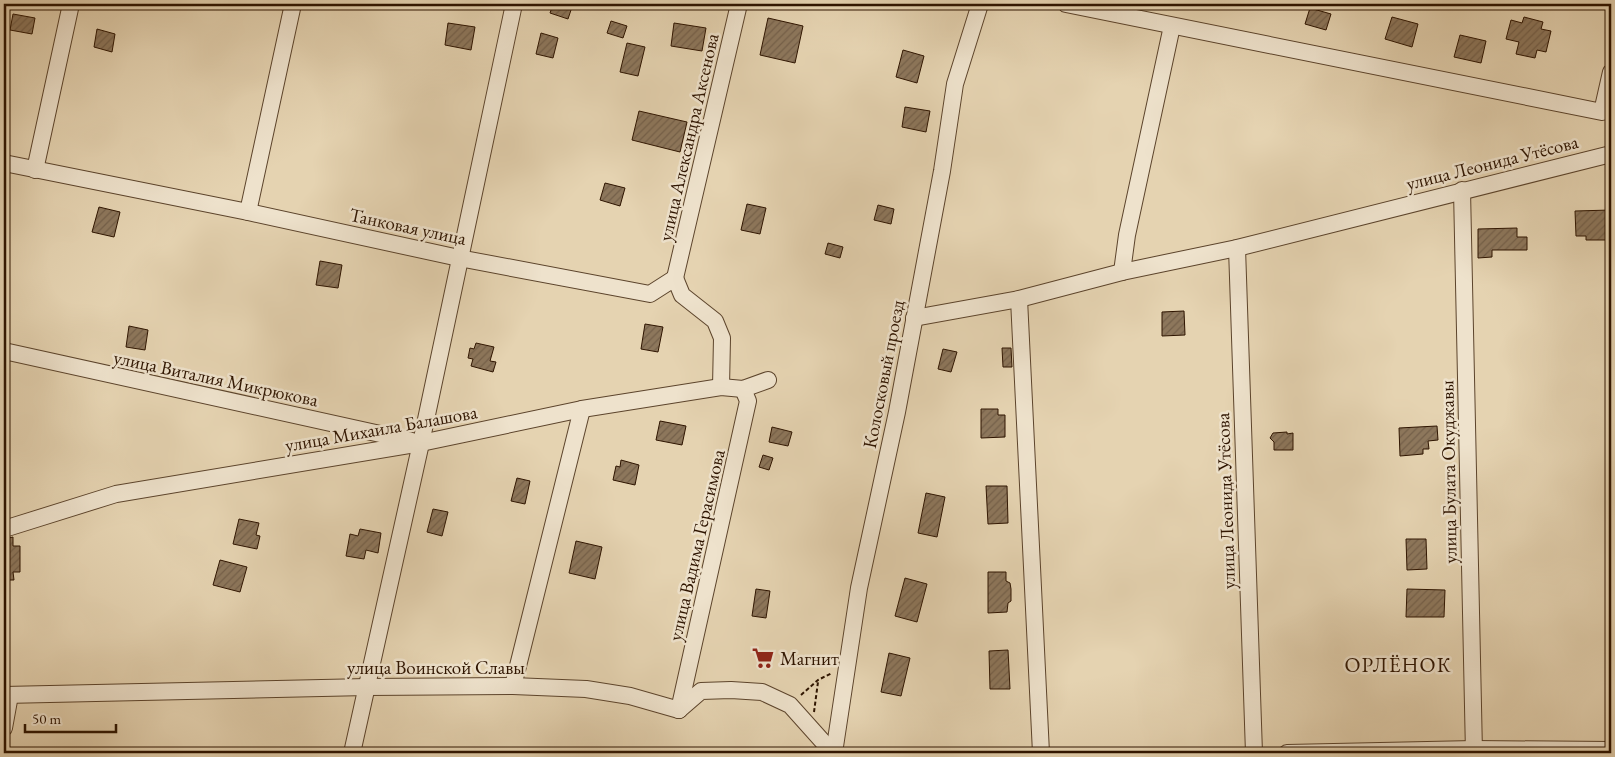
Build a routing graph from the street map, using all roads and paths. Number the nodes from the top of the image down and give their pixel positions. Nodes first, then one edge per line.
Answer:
1 (71, 4) edge
2 (292, 4) edge
3 (514, 4) edge
4 (739, 4) edge
5 (980, 4) edge
6 (1066, 4) edge
7 (1172, 26) junction
8 (1611, 72) edge
9 (1611, 154) edge
10 (4, 163) edge
11 (35, 170) junction
12 (1462, 190) junction
13 (248, 212) junction
14 (1237, 248) junction
15 (459, 258) junction
16 (1122, 272) junction
17 (676, 278) junction
18 (1020, 299) junction
19 (914, 318) junction
20 (4, 351) edge
21 (768, 380) dead end
22 (721, 387) junction
23 (743, 388) junction
24 (582, 409) junction
25 (420, 443) junction
26 (4, 529) edge
27 (847, 665) junction
28 (818, 680) junction
29 (513, 686) junction
30 (367, 687) junction
31 (7, 695) edge
32 (790, 705) junction
33 (679, 710) junction
34 (4, 728) edge
35 (812, 729) junction
36 (1611, 750) edge
37 (1474, 751) edge
38 (352, 753) edge
39 (834, 753) edge
40 (1041, 753) edge
41 (1254, 753) edge
42 (1287, 753) edge

1 - 11 street
2 - 13 street
3 - 15 street
4 - 17 street, улица Александра Аксенова
5 - 19 street, Колосковый проезд
6 - 7 street
7 - 8 street
7 - 16 street
9 - 12 street, улица Леонида Утёсова
10 - 11 street, Танковая улица
11 - 13 street, Танковая улица
12 - 14 street, улица Леонида Утёсова
12 - 37 street, улица Булата Окуджавы
13 - 15 street, Танковая улица
14 - 16 street, улица Леонида Утёсова
14 - 41 street, улица Леонида Утёсова
15 - 17 street, Танковая улица
15 - 25 street
16 - 18 street, улица Леонида Утёсова
17 - 22 street
18 - 19 street, улица Леонида Утёсова
18 - 40 street
19 - 27 street, Колосковый проезд
20 - 25 street, улица Виталия Микрюкова
21 - 23 street, улица Михаила Балашова
22 - 23 street, улица Михаила Балашова
22 - 24 street, улица Михаила Балашова
23 - 33 street, улица Вадима Герасимова
24 - 25 street, улица Михаила Балашова
24 - 29 street
25 - 26 street, улица Михаила Балашова
25 - 30 street
27 - 28 path
27 - 39 street, Колосковый проезд
28 - 32 path
28 - 35 path
29 - 30 street, улица Воинской Славы
29 - 33 street, улица Воинской Славы
30 - 31 street, улица Воинской Славы
30 - 38 street
31 - 34 street
32 - 33 street
32 - 35 street
35 - 39 street
36 - 37 street
37 - 42 street

